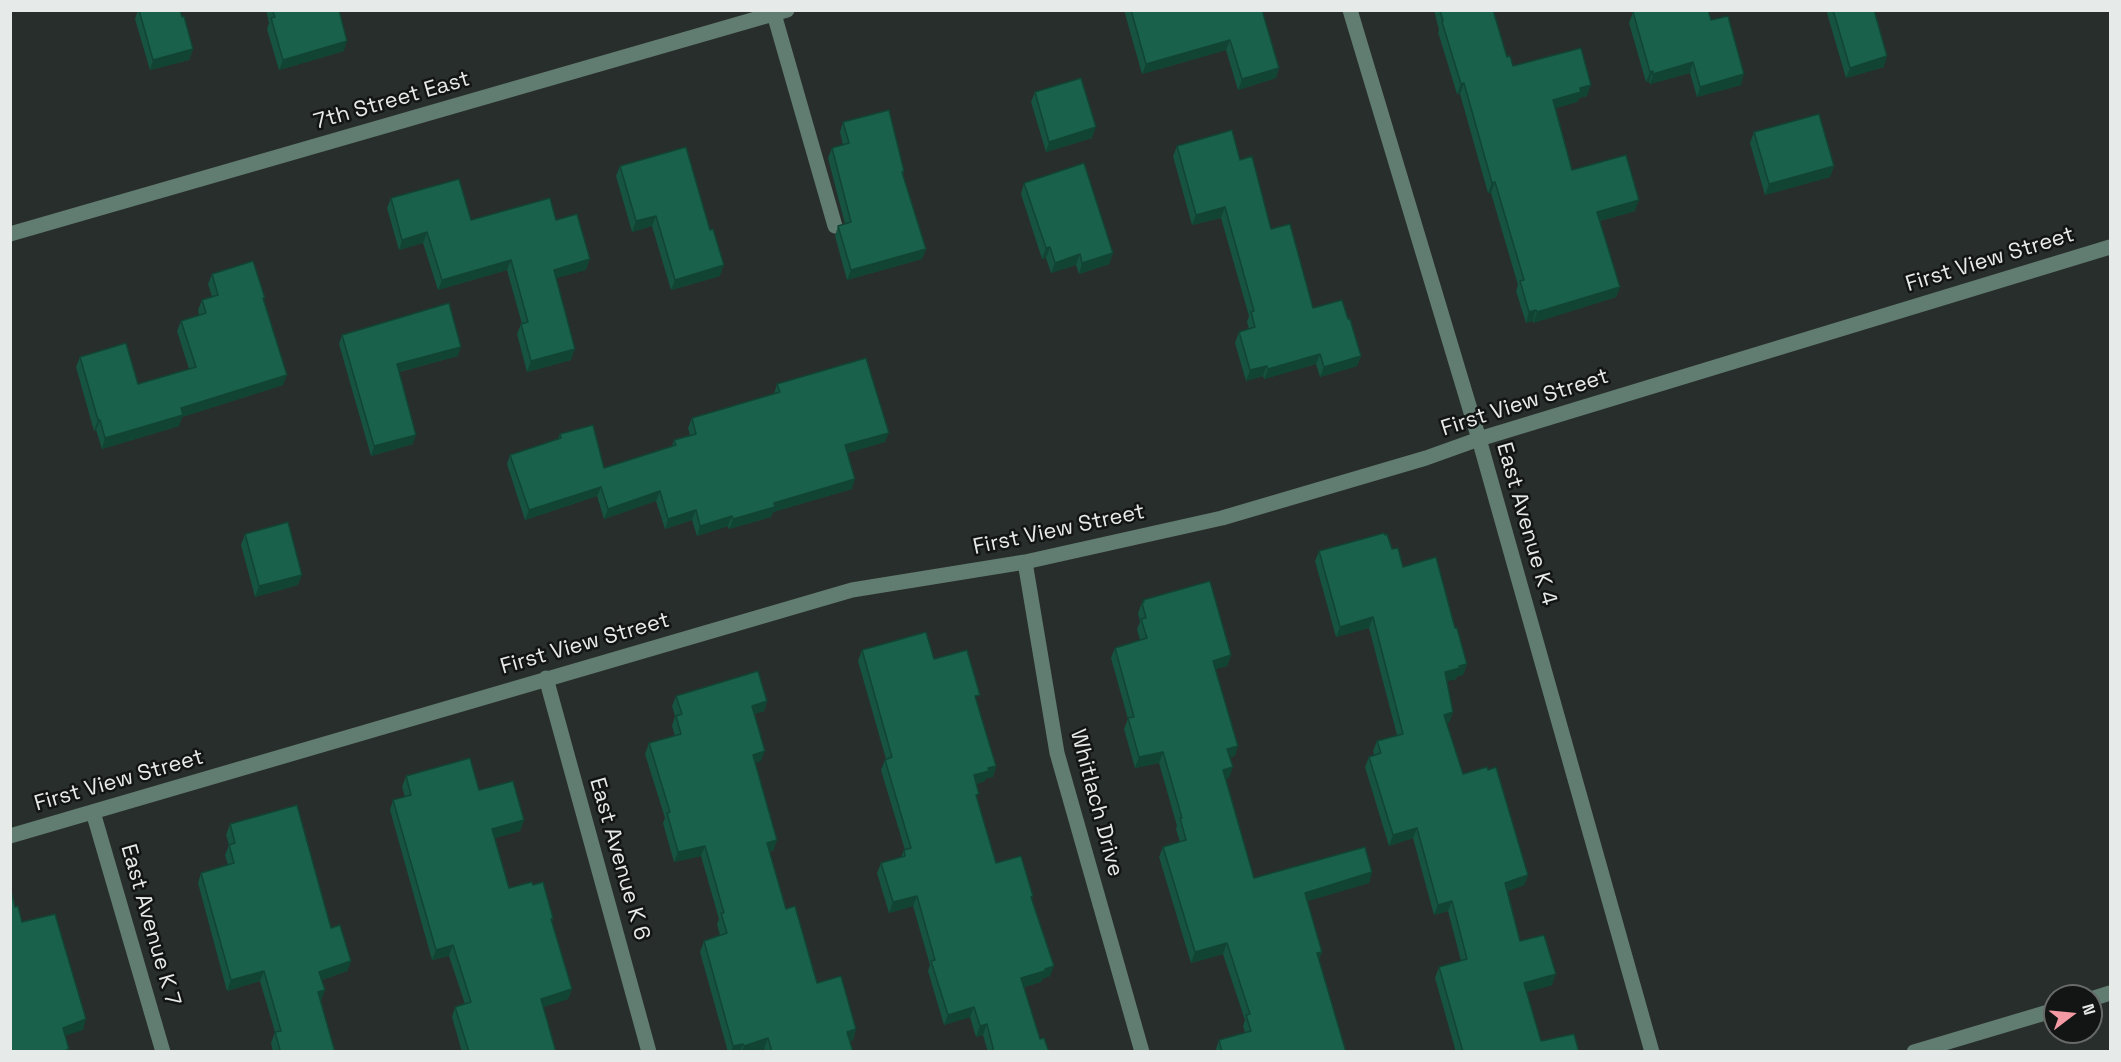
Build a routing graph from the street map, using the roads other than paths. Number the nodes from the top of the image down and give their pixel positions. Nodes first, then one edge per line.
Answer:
1 (1350, 10) edge
2 (780, 12) edge
3 (835, 226) dead end
4 (10, 234) edge
5 (2110, 247) edge
6 (1479, 439) junction
7 (1025, 562) junction
8 (546, 678) junction
9 (93, 812) junction
10 (10, 836) edge
11 (2043, 1014) edge
12 (163, 1052) edge
13 (649, 1052) edge
14 (1142, 1052) edge
15 (1652, 1052) edge
16 (1914, 1052) edge

1 - 6 street, East Avenue K 4
2 - 3 street
2 - 4 street, 7th Street East
5 - 6 street, First View Street
6 - 7 street, First View Street
6 - 15 street, East Avenue K 4
7 - 8 street, First View Street
7 - 14 street, Whitlach Drive
8 - 9 street, First View Street
8 - 13 street, East Avenue K 6
9 - 10 street, First View Street
9 - 12 street, East Avenue K 7
11 - 16 street

